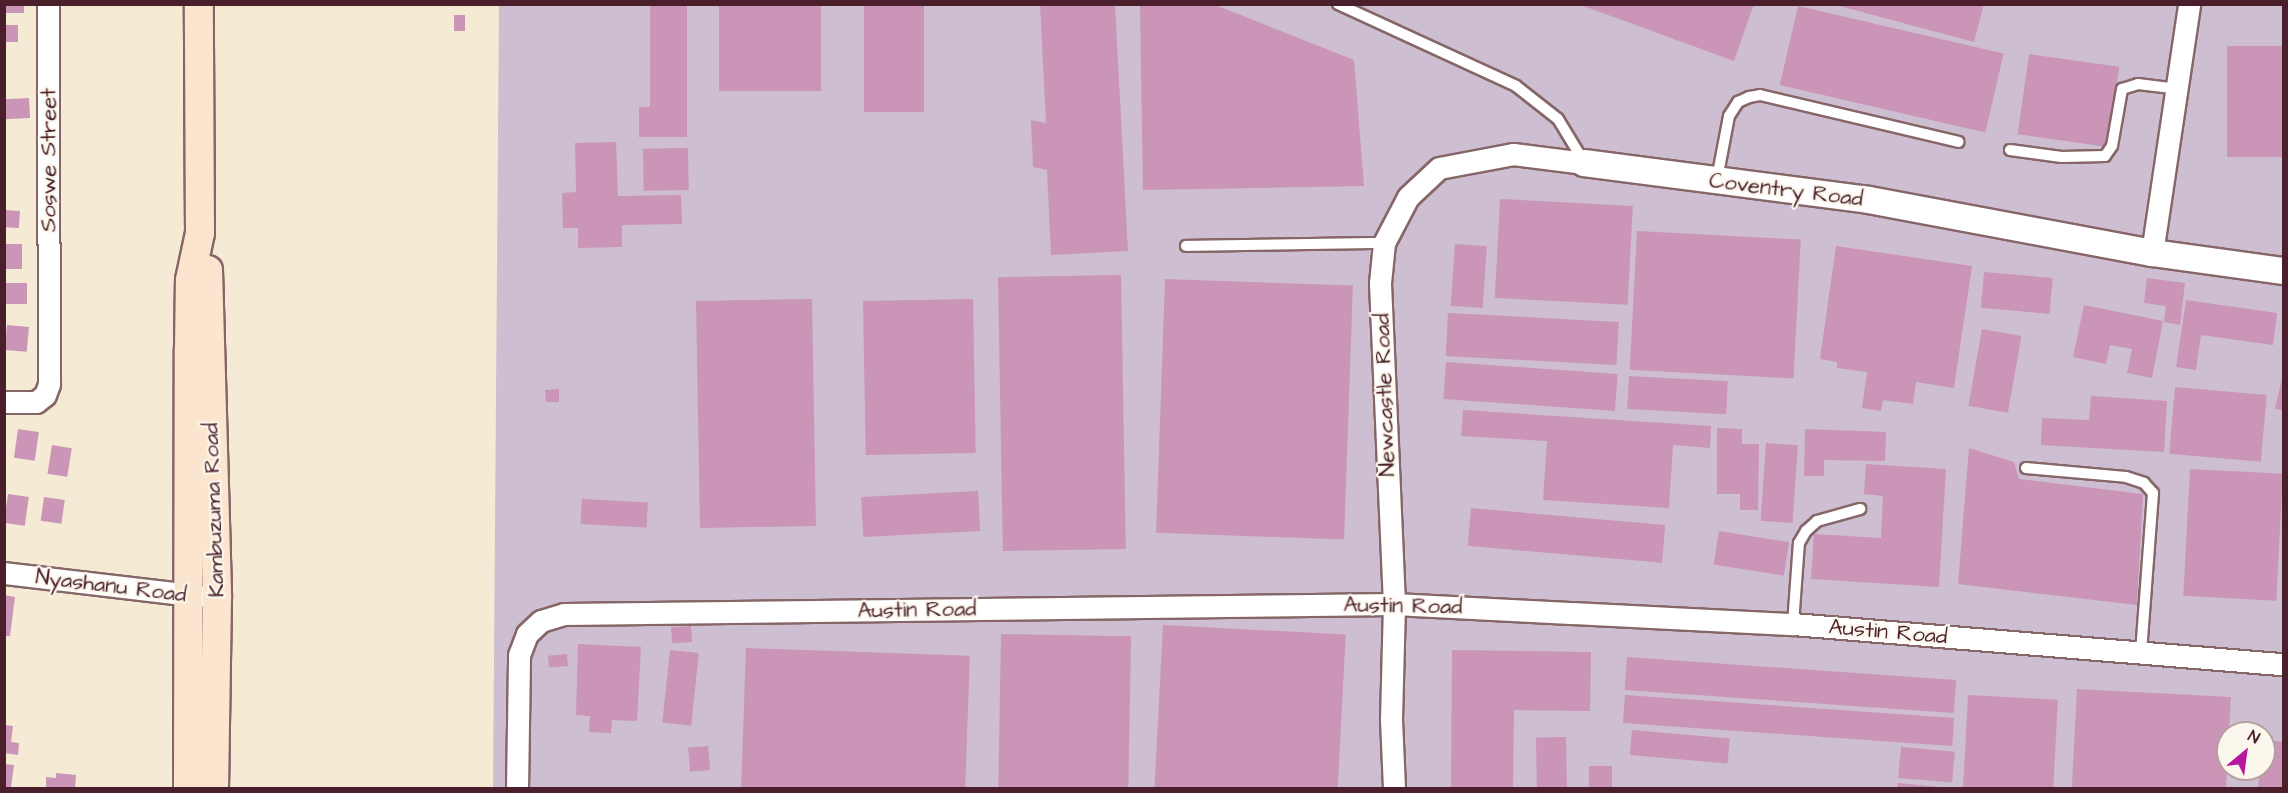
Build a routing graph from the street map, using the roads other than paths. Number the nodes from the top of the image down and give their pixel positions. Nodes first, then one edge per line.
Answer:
1 (48, 4) edge
2 (199, 4) edge
3 (1338, 4) edge
4 (2189, 4) edge
5 (2176, 89) junction
6 (1959, 142) dead end
7 (2010, 150) dead end
8 (1584, 163) junction
9 (1716, 182) junction
10 (1384, 243) junction
11 (1186, 246) dead end
12 (2152, 253) junction
13 (2283, 272) edge
14 (4, 402) edge
15 (2026, 468) dead end
16 (1860, 509) dead end
17 (4, 573) edge
18 (204, 597) junction
19 (1394, 604) junction
20 (1793, 624) junction
21 (2141, 653) junction
22 (2283, 664) edge
23 (188, 789) edge
24 (214, 789) edge
25 (517, 789) edge
26 (1394, 789) edge

1 - 14 street, Soswe Street
2 - 18 main road, Kambuzuma Road
3 - 8 lane
4 - 5 street
5 - 7 lane
5 - 12 street
6 - 9 lane
8 - 9 street, Coventry Road
8 - 10 street, Newcastle Road
9 - 12 street, Coventry Road
10 - 11 lane
10 - 19 street, Newcastle Road
12 - 13 street, Coventry Road
15 - 21 lane
16 - 20 lane
17 - 18 street, Nyashanu Road
18 - 23 main road, Kambuzuma Road
18 - 24 main road, Kambuzuma Road
19 - 20 street, Austin Road
19 - 25 street, Austin Road
19 - 26 street, Newcastle Road
20 - 21 street, Austin Road
21 - 22 street, Austin Road

